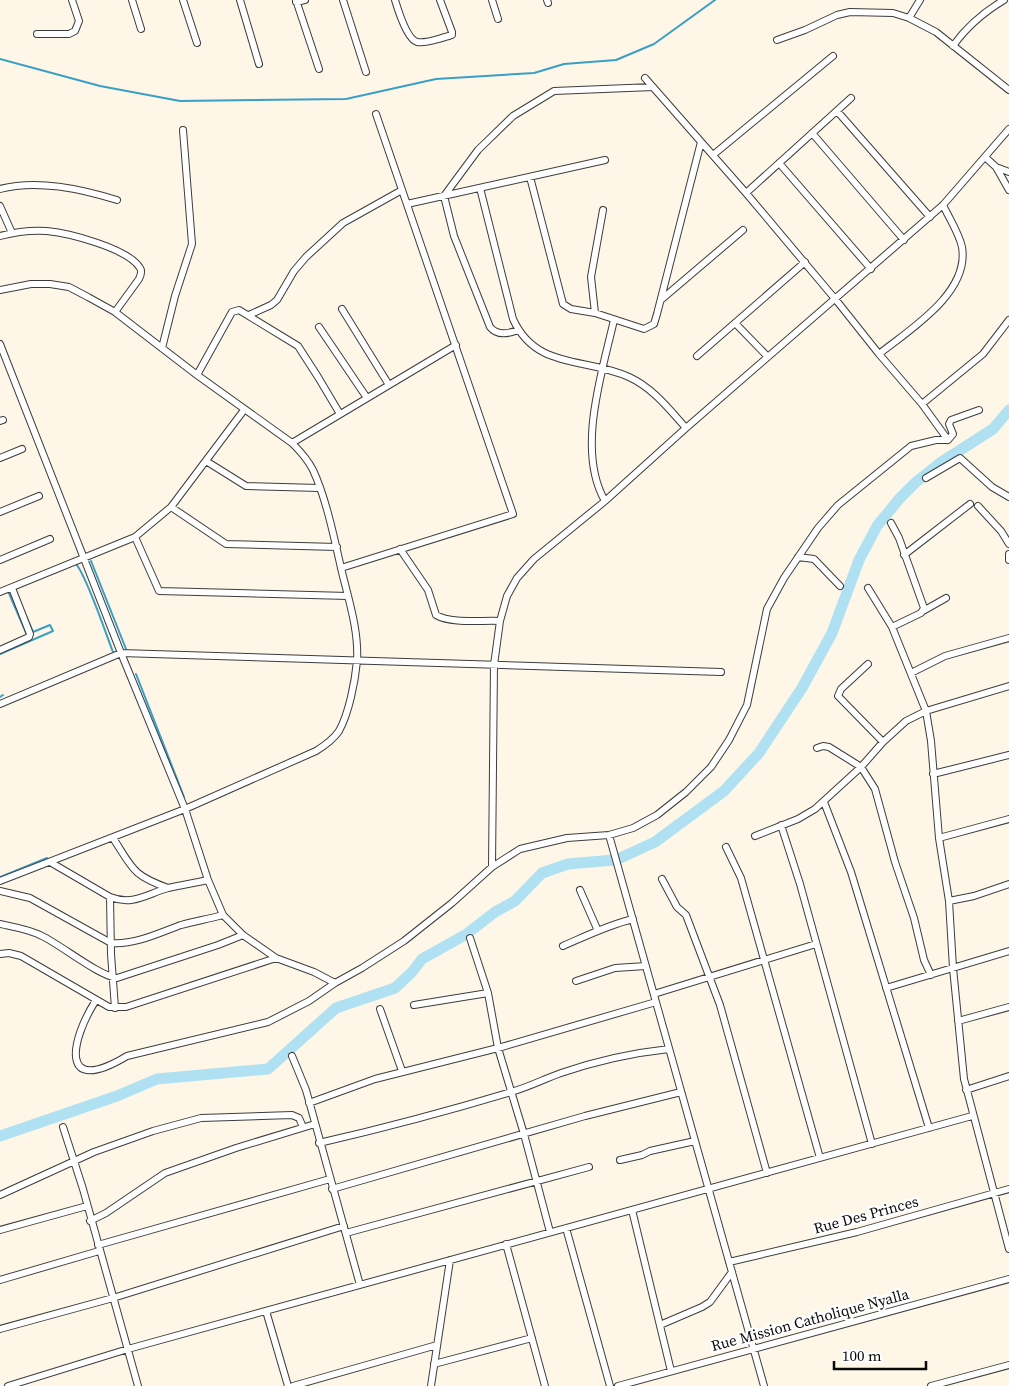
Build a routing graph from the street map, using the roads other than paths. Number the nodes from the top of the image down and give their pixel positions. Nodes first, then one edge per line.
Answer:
1 (72, 0) edge
2 (132, 0) edge
3 (183, 0) edge
4 (240, 0) edge
5 (305, 0) edge
6 (343, 0) edge
7 (395, 0) edge
8 (440, 0) edge
9 (492, 0) edge
10 (920, 0) edge
11 (1004, 0) edge
12 (296, 1) edge
13 (909, 18) junction
14 (498, 19) dead end
15 (141, 29) dead end
16 (36, 34) dead end
17 (777, 40) dead end
18 (197, 43) dead end
19 (953, 46) junction
20 (833, 56) dead end
21 (259, 64) dead end
22 (319, 69) dead end
23 (366, 72) dead end
24 (645, 78) dead end
25 (653, 87) junction
26 (1009, 90) edge
27 (851, 98) dead end
28 (837, 111) junction
29 (376, 114) dead end
30 (1009, 129) edge
31 (183, 130) dead end
32 (812, 133) junction
33 (701, 142) junction
34 (713, 155) junction
35 (985, 158) junction
36 (604, 160) dead end
37 (779, 163) junction
38 (996, 167) junction
39 (1009, 172) edge
40 (530, 177) junction
41 (480, 188) junction
42 (0, 189) edge
43 (402, 190) junction
44 (1009, 190) edge
45 (746, 193) junction
46 (444, 196) junction
47 (117, 200) dead end
48 (407, 204) junction
49 (943, 205) junction
50 (0, 206) edge
51 (603, 210) dead end
52 (930, 217) junction
53 (743, 230) dead end
54 (12, 233) junction
55 (0, 236) edge
56 (904, 240) junction
57 (804, 262) junction
58 (871, 269) junction
59 (0, 290) edge
60 (661, 300) junction
61 (836, 300) junction
62 (342, 309) dead end
63 (115, 312) junction
64 (595, 313) junction
65 (250, 315) junction
66 (614, 320) junction
67 (1009, 320) edge
68 (735, 323) junction
69 (319, 327) dead end
70 (518, 330) junction
71 (0, 344) edge
72 (456, 345) junction
73 (162, 348) junction
74 (879, 354) junction
75 (697, 356) dead end
76 (768, 357) junction
77 (603, 368) junction
78 (197, 375) junction
79 (389, 385) junction
80 (367, 398) junction
81 (922, 404) junction
82 (244, 410) junction
83 (979, 410) dead end
84 (340, 414) junction
85 (686, 428) junction
86 (948, 440) junction
87 (292, 443) junction
88 (22, 449) dead end
89 (0, 458) edge
90 (206, 461) junction
91 (926, 478) dead end
92 (319, 488) junction
93 (39, 496) dead end
94 (1009, 497) edge
95 (605, 501) junction
96 (970, 504) dead end
97 (172, 506) junction
98 (978, 506) dead end
99 (0, 512) edge
100 (891, 523) dead end
101 (135, 537) junction
102 (50, 539) dead end
103 (1009, 544) edge
104 (337, 547) junction
105 (400, 549) junction
106 (1009, 554) edge
107 (904, 555) junction
108 (798, 557) junction
109 (84, 559) junction
110 (0, 560) edge
111 (1009, 560) edge
112 (341, 568) junction
113 (840, 586) dead end
114 (12, 588) junction
115 (868, 588) dead end
116 (0, 592) edge
117 (348, 596) junction
118 (946, 598) dead end
119 (923, 611) junction
120 (500, 621) junction
121 (892, 627) junction
122 (1009, 638) edge
123 (0, 650) edge
124 (121, 653) junction
125 (357, 661) junction
126 (868, 664) dead end
127 (494, 665) junction
128 (721, 672) dead end
129 (911, 673) junction
130 (1009, 686) edge
131 (0, 704) edge
132 (926, 711) junction
133 (883, 742) junction
134 (817, 748) dead end
135 (1009, 755) edge
136 (861, 767) junction
137 (933, 774) junction
138 (824, 802) junction
139 (185, 809) junction
140 (1009, 818) edge
141 (781, 825) junction
142 (609, 836) junction
143 (755, 836) dead end
144 (113, 838) junction
145 (939, 838) junction
146 (726, 847) dead end
147 (50, 862) junction
148 (492, 867) junction
149 (662, 879) dead end
150 (208, 880) junction
151 (0, 881) edge
152 (1009, 884) edge
153 (168, 888) junction
154 (580, 890) dead end
155 (0, 891) edge
156 (110, 897) junction
157 (949, 901) junction
158 (223, 916) junction
159 (633, 919) junction
160 (0, 924) edge
161 (598, 931) junction
162 (243, 935) junction
163 (470, 938) dead end
164 (111, 943) junction
165 (816, 944) junction
166 (563, 946) dead end
167 (1009, 951) edge
168 (0, 954) edge
169 (276, 958) junction
170 (764, 960) junction
171 (646, 966) junction
172 (953, 968) junction
173 (931, 974) junction
174 (112, 978) junction
175 (709, 978) junction
176 (576, 981) dead end
177 (335, 983) junction
178 (886, 988) junction
179 (488, 993) junction
180 (654, 994) junction
181 (96, 1000) junction
182 (656, 1002) junction
183 (414, 1005) dead end
184 (1009, 1007) edge
185 (115, 1008) junction
186 (380, 1009) dead end
187 (958, 1021) junction
188 (498, 1048) junction
189 (669, 1049) junction
190 (292, 1056) dead end
191 (402, 1072) junction
192 (1009, 1076) edge
193 (966, 1090) junction
194 (512, 1092) junction
195 (681, 1092) junction
196 (309, 1103) junction
197 (972, 1116) junction
198 (314, 1124) junction
199 (63, 1127) dead end
200 (303, 1127) junction
201 (929, 1128) junction
202 (524, 1134) junction
203 (695, 1141) junction
204 (319, 1143) junction
205 (872, 1144) junction
206 (820, 1158) junction
207 (620, 1160) dead end
208 (74, 1162) junction
209 (589, 1167) dead end
210 (767, 1173) junction
211 (330, 1179) junction
212 (536, 1181) junction
213 (332, 1189) junction
214 (708, 1189) junction
215 (1009, 1189) edge
216 (994, 1193) junction
217 (0, 1195) edge
218 (87, 1206) junction
219 (632, 1210) junction
220 (90, 1220) junction
221 (344, 1226) junction
222 (566, 1228) junction
223 (0, 1230) edge
224 (550, 1232) junction
225 (346, 1233) junction
226 (506, 1244) junction
227 (99, 1248) junction
228 (1009, 1249) edge
229 (450, 1260) junction
230 (729, 1262) junction
231 (732, 1272) junction
232 (1009, 1279) edge
233 (0, 1280) edge
234 (360, 1285) junction
235 (113, 1298) junction
236 (266, 1311) junction
237 (660, 1325) junction
238 (0, 1329) edge
239 (532, 1338) junction
240 (436, 1346) junction
241 (128, 1349) junction
242 (753, 1349) junction
243 (434, 1364) junction
244 (1009, 1365) edge
245 (671, 1371) junction
246 (8, 1386) edge
247 (138, 1386) edge
248 (288, 1386) edge
249 (293, 1386) edge
250 (431, 1386) edge
251 (545, 1386) edge
252 (610, 1386) edge
253 (618, 1386) edge
254 (764, 1386) edge
255 (931, 1386) edge

1 - 16 street
2 - 15 street
3 - 18 street
4 - 21 street
5 - 12 street
6 - 23 street
7 - 8 street
9 - 14 street
10 - 13 street
11 - 19 street
12 - 22 street
13 - 17 street
13 - 19 street
19 - 26 street
20 - 34 street
24 - 25 street
25 - 33 street
25 - 46 street
27 - 28 street
28 - 32 street
28 - 52 street
29 - 43 street
30 - 35 street
31 - 73 street
32 - 37 street
32 - 56 street
33 - 34 street
33 - 60 street
34 - 45 street
35 - 38 street
35 - 49 street
36 - 40 street
37 - 45 street
37 - 58 street
38 - 39 street
38 - 44 street
40 - 41 street
40 - 64 street
41 - 46 street
41 - 70 street
42 - 47 street
43 - 48 street
43 - 65 street
45 - 57 street
46 - 48 street
46 - 70 street
48 - 72 street
49 - 52 street
49 - 74 street
50 - 54 street
51 - 64 street
52 - 56 street
53 - 60 street
54 - 55 street
54 - 63 street
56 - 58 street
57 - 61 street
57 - 68 street
58 - 61 street
59 - 63 street
60 - 66 street
61 - 74 street
61 - 76 street
62 - 79 street
63 - 73 street
64 - 66 street
65 - 78 street
65 - 84 street
66 - 77 street
67 - 81 street
68 - 75 street
68 - 76 street
69 - 80 street
70 - 77 street
71 - 109 street
72 - 79 street
72 - 105 street
73 - 78 street
74 - 81 street
76 - 85 street
77 - 85 street
77 - 95 street
78 - 82 street
79 - 80 street
80 - 84 street
81 - 86 street
82 - 87 street
82 - 90 street
83 - 86 street
84 - 87 street
85 - 95 street
86 - 108 street
87 - 92 street
88 - 89 street
90 - 92 street
90 - 97 street
91 - 94 street
92 - 104 street
93 - 99 street
95 - 120 street
96 - 107 street
97 - 101 street
97 - 104 street
98 - 103 street
100 - 107 street
101 - 109 street
101 - 117 street
102 - 110 street
104 - 112 street
105 - 112 street
105 - 120 street
106 - 111 street
107 - 119 street
108 - 113 street
108 - 142 street
109 - 114 street
109 - 124 street
112 - 117 street
114 - 116 street
114 - 123 street
115 - 121 street
117 - 125 street
118 - 119 street
119 - 121 street
120 - 127 street
121 - 129 street
122 - 129 street
124 - 125 street
124 - 131 street
124 - 139 street
125 - 127 street
125 - 139 street
126 - 133 street
127 - 128 street
127 - 148 street
129 - 132 street
130 - 132 street
132 - 133 street
132 - 137 street
133 - 136 street
134 - 136 street
135 - 137 street
136 - 138 street
136 - 173 street
137 - 145 street
138 - 141 street
138 - 178 street
139 - 144 street
139 - 150 street
140 - 145 street
141 - 143 street
141 - 165 street
142 - 148 street
142 - 159 street
144 - 147 street
144 - 153 street
145 - 157 street
146 - 170 street
147 - 151 street
147 - 156 street
148 - 177 street
149 - 175 street
150 - 153 street
150 - 158 street
152 - 157 street
153 - 156 street
154 - 161 street
155 - 164 street
156 - 164 street
157 - 172 street
158 - 162 street
158 - 164 street
159 - 161 street
159 - 171 street
160 - 174 street
161 - 166 street
162 - 169 street
162 - 174 street
163 - 179 street
164 - 174 street
165 - 170 street
165 - 205 street
167 - 172 street
168 - 181 street
169 - 177 street
169 - 185 street
170 - 175 street
170 - 206 street
171 - 176 street
171 - 180 street
172 - 173 street
172 - 187 street
173 - 178 street
174 - 185 street
175 - 180 street
175 - 210 street
177 - 181 street
178 - 201 street
179 - 183 street
179 - 188 street
180 - 182 street
181 - 185 street
182 - 188 street
182 - 189 street
184 - 187 street
186 - 191 street
187 - 193 street
188 - 191 street
188 - 194 street
189 - 194 street
189 - 195 street
190 - 196 street
191 - 196 street
192 - 193 street
193 - 197 street
194 - 202 street
194 - 204 street
195 - 202 street
195 - 203 street
196 - 198 street
197 - 201 street
197 - 216 street
198 - 200 street
198 - 204 street
199 - 208 street
200 - 208 street
200 - 220 street
201 - 205 street
202 - 212 street
202 - 213 street
203 - 207 street
203 - 214 street
204 - 211 street
205 - 206 street
206 - 210 street
208 - 217 street
208 - 218 street
209 - 212 street
210 - 214 street
211 - 213 street
211 - 227 street
212 - 224 street
212 - 225 street
213 - 221 street
214 - 219 street
214 - 230 street
215 - 216 street, Rue Des Princes
216 - 228 street
216 - 230 street, Rue Des Princes
218 - 220 street
218 - 223 street
219 - 222 street
219 - 237 street
220 - 227 street
221 - 225 street
221 - 235 street
222 - 224 street
222 - 252 street
224 - 226 street
225 - 234 street
226 - 229 street
226 - 239 street
227 - 233 street
227 - 235 street
229 - 234 street
229 - 240 street
230 - 231 street
231 - 237 street
231 - 242 street
232 - 242 street, Rue Mission Catholique Nyalla
234 - 236 street
235 - 238 street
235 - 241 street
236 - 241 street
236 - 248 street
237 - 245 street
239 - 243 street
239 - 251 street
240 - 243 street
240 - 249 street
241 - 246 street
241 - 247 street
242 - 245 street, Rue Mission Catholique Nyalla
242 - 254 street
243 - 250 street
244 - 255 street
245 - 253 street, Rue Mission Catholique Nyalla

